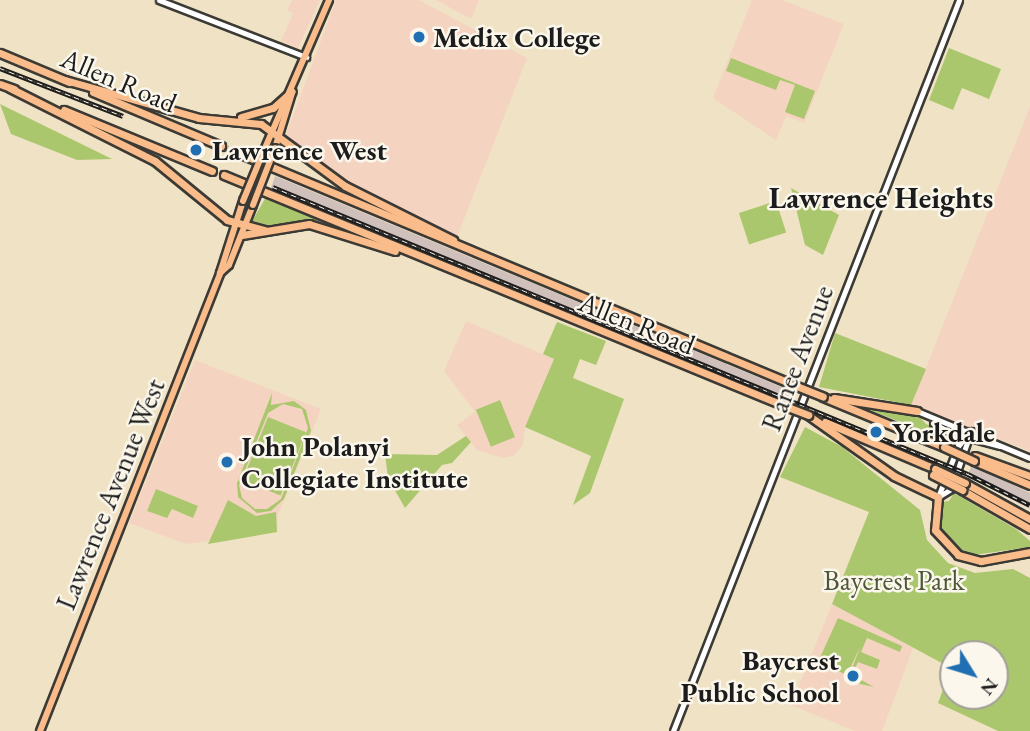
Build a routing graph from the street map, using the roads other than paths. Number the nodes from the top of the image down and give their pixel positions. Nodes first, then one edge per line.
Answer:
1 (159, 0) edge
2 (329, 0) edge
3 (959, 0) edge
4 (0, 53) edge
5 (306, 57) junction
6 (65, 80) junction
7 (0, 84) edge
8 (10, 88) junction
9 (292, 91) junction
10 (229, 119) junction
11 (271, 132) junction
12 (280, 137) junction
13 (221, 146) tunnel mouth
14 (236, 152) tunnel mouth
15 (212, 170) dead end
16 (224, 175) dead end
17 (235, 222) junction
18 (245, 226) junction
19 (265, 230) junction
20 (242, 235) junction
21 (467, 251) junction
22 (459, 272) junction
23 (220, 273) junction
24 (823, 397) junction
25 (917, 411) joint
26 (808, 415) junction
27 (933, 423) dead end
28 (971, 435) junction
29 (958, 446) junction
30 (974, 458) junction
31 (1030, 458) edge
32 (1030, 476) edge
33 (1030, 485) edge
34 (964, 487) junction
35 (938, 497) junction
36 (1030, 519) edge
37 (1030, 530) edge
38 (1030, 554) edge
39 (40, 731) edge
40 (673, 731) edge

1 - 5 street
2 - 5 main road, Lawrence Avenue West
3 - 40 street, Ranee Avenue
4 - 6 highway, Allen Road
5 - 9 main road, Lawrence Avenue West
6 - 10 highway
6 - 13 highway, Allen Road
7 - 8 highway, Allen Road
8 - 15 highway, Allen Road
8 - 17 highway
9 - 10 highway
9 - 11 main road, Lawrence Avenue West
9 - 12 main road, Lawrence Avenue West
10 - 11 highway
11 - 12 highway
11 - 17 main road, Lawrence Avenue West, bridge
12 - 18 main road, Lawrence Avenue West, bridge
12 - 21 highway
14 - 21 highway, Allen Road
16 - 22 highway, Allen Road
17 - 18 highway
17 - 23 main road, Lawrence Avenue West
18 - 19 highway
18 - 20 main road, Lawrence Avenue West
19 - 20 highway
19 - 22 highway
20 - 23 main road, Lawrence Avenue West
21 - 24 highway, Allen Road, bridge
22 - 26 highway, Allen Road, bridge
23 - 39 main road, Lawrence Avenue West
24 - 25 highway
24 - 30 highway, Allen Road, bridge
25 - 28 street
26 - 34 highway, Allen Road, bridge
26 - 35 highway
27 - 29 street
28 - 29 street
28 - 31 street
28 - 35 street
29 - 35 street
30 - 32 highway
30 - 33 highway, Allen Road
34 - 36 highway, Allen Road
34 - 37 highway
35 - 38 highway

